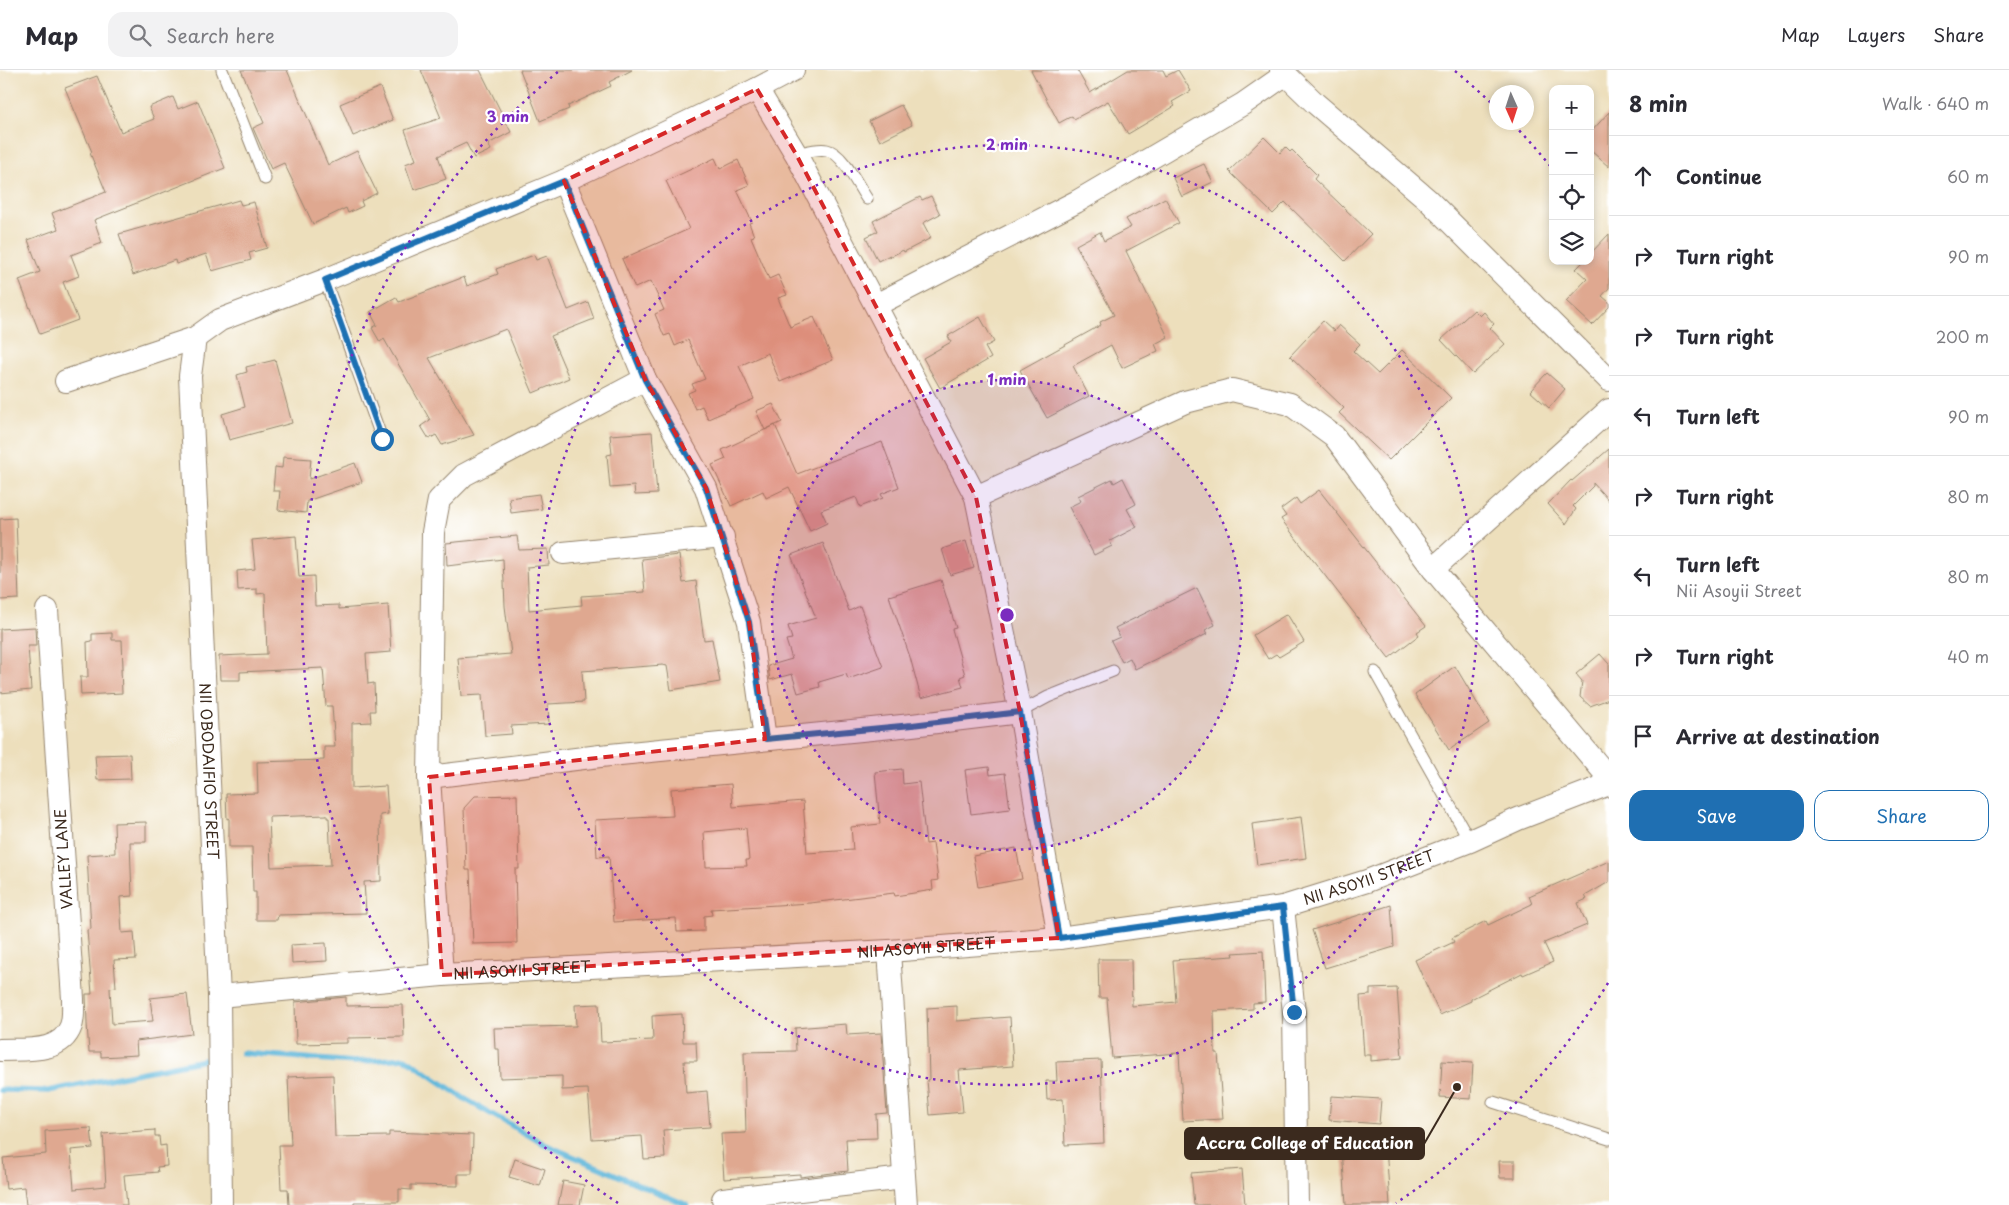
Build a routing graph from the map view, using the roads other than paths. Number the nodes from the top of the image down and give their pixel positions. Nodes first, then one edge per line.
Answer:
1 (222, 70) edge
2 (792, 70) edge
3 (1284, 72) edge
4 (757, 89) junction
5 (796, 154) junction
6 (265, 179) dead end
7 (564, 181) junction
8 (867, 199) dead end
9 (325, 280) junction
10 (876, 305) junction
11 (196, 338) junction
12 (645, 380) junction
13 (1609, 380) edge
14 (66, 381) dead end
15 (1609, 410) edge
16 (382, 439) dead end
17 (976, 498) junction
18 (723, 537) junction
19 (563, 553) dead end
20 (1433, 569) junction
21 (47, 610) dead end
22 (1113, 670) dead end
23 (1375, 672) dead end
24 (1020, 712) junction
25 (766, 739) junction
26 (429, 777) junction
27 (1609, 778) edge
28 (1609, 784) edge
29 (1470, 841) junction
30 (1283, 907) junction
31 (1059, 938) junction
32 (889, 951) junction
33 (442, 974) junction
34 (219, 996) junction
35 (0, 1050) edge
36 (1493, 1102) dead end
37 (1609, 1139) edge
38 (904, 1178) junction
39 (723, 1199) dead end
40 (221, 1205) edge
41 (906, 1205) edge
42 (1297, 1205) edge

1 - 6 lane
2 - 4 street
3 - 10 street
3 - 13 street
4 - 5 street
4 - 7 street
5 - 8 lane
5 - 10 street
7 - 9 street
7 - 12 street
9 - 11 street
9 - 16 lane
10 - 17 street
11 - 14 street
11 - 34 street, NII OBODAIFIO STREET
12 - 18 street
12 - 26 street
15 - 20 street
17 - 20 street
17 - 24 street
18 - 19 street
18 - 25 street
20 - 27 street
21 - 35 street, VALLEY LANE
22 - 24 lane
23 - 29 lane
24 - 25 street
24 - 31 street
25 - 26 street
26 - 33 street
28 - 29 street, NII ASOYII STREET
29 - 30 street, NII ASOYII STREET
30 - 31 street, NII ASOYII STREET
30 - 42 street
31 - 32 street, NII ASOYII STREET
32 - 33 street, NII ASOYII STREET
32 - 38 street
33 - 34 street, NII ASOYII STREET
34 - 40 street, NII OBODAIFIO STREET
36 - 37 lane
38 - 39 street
38 - 41 street

